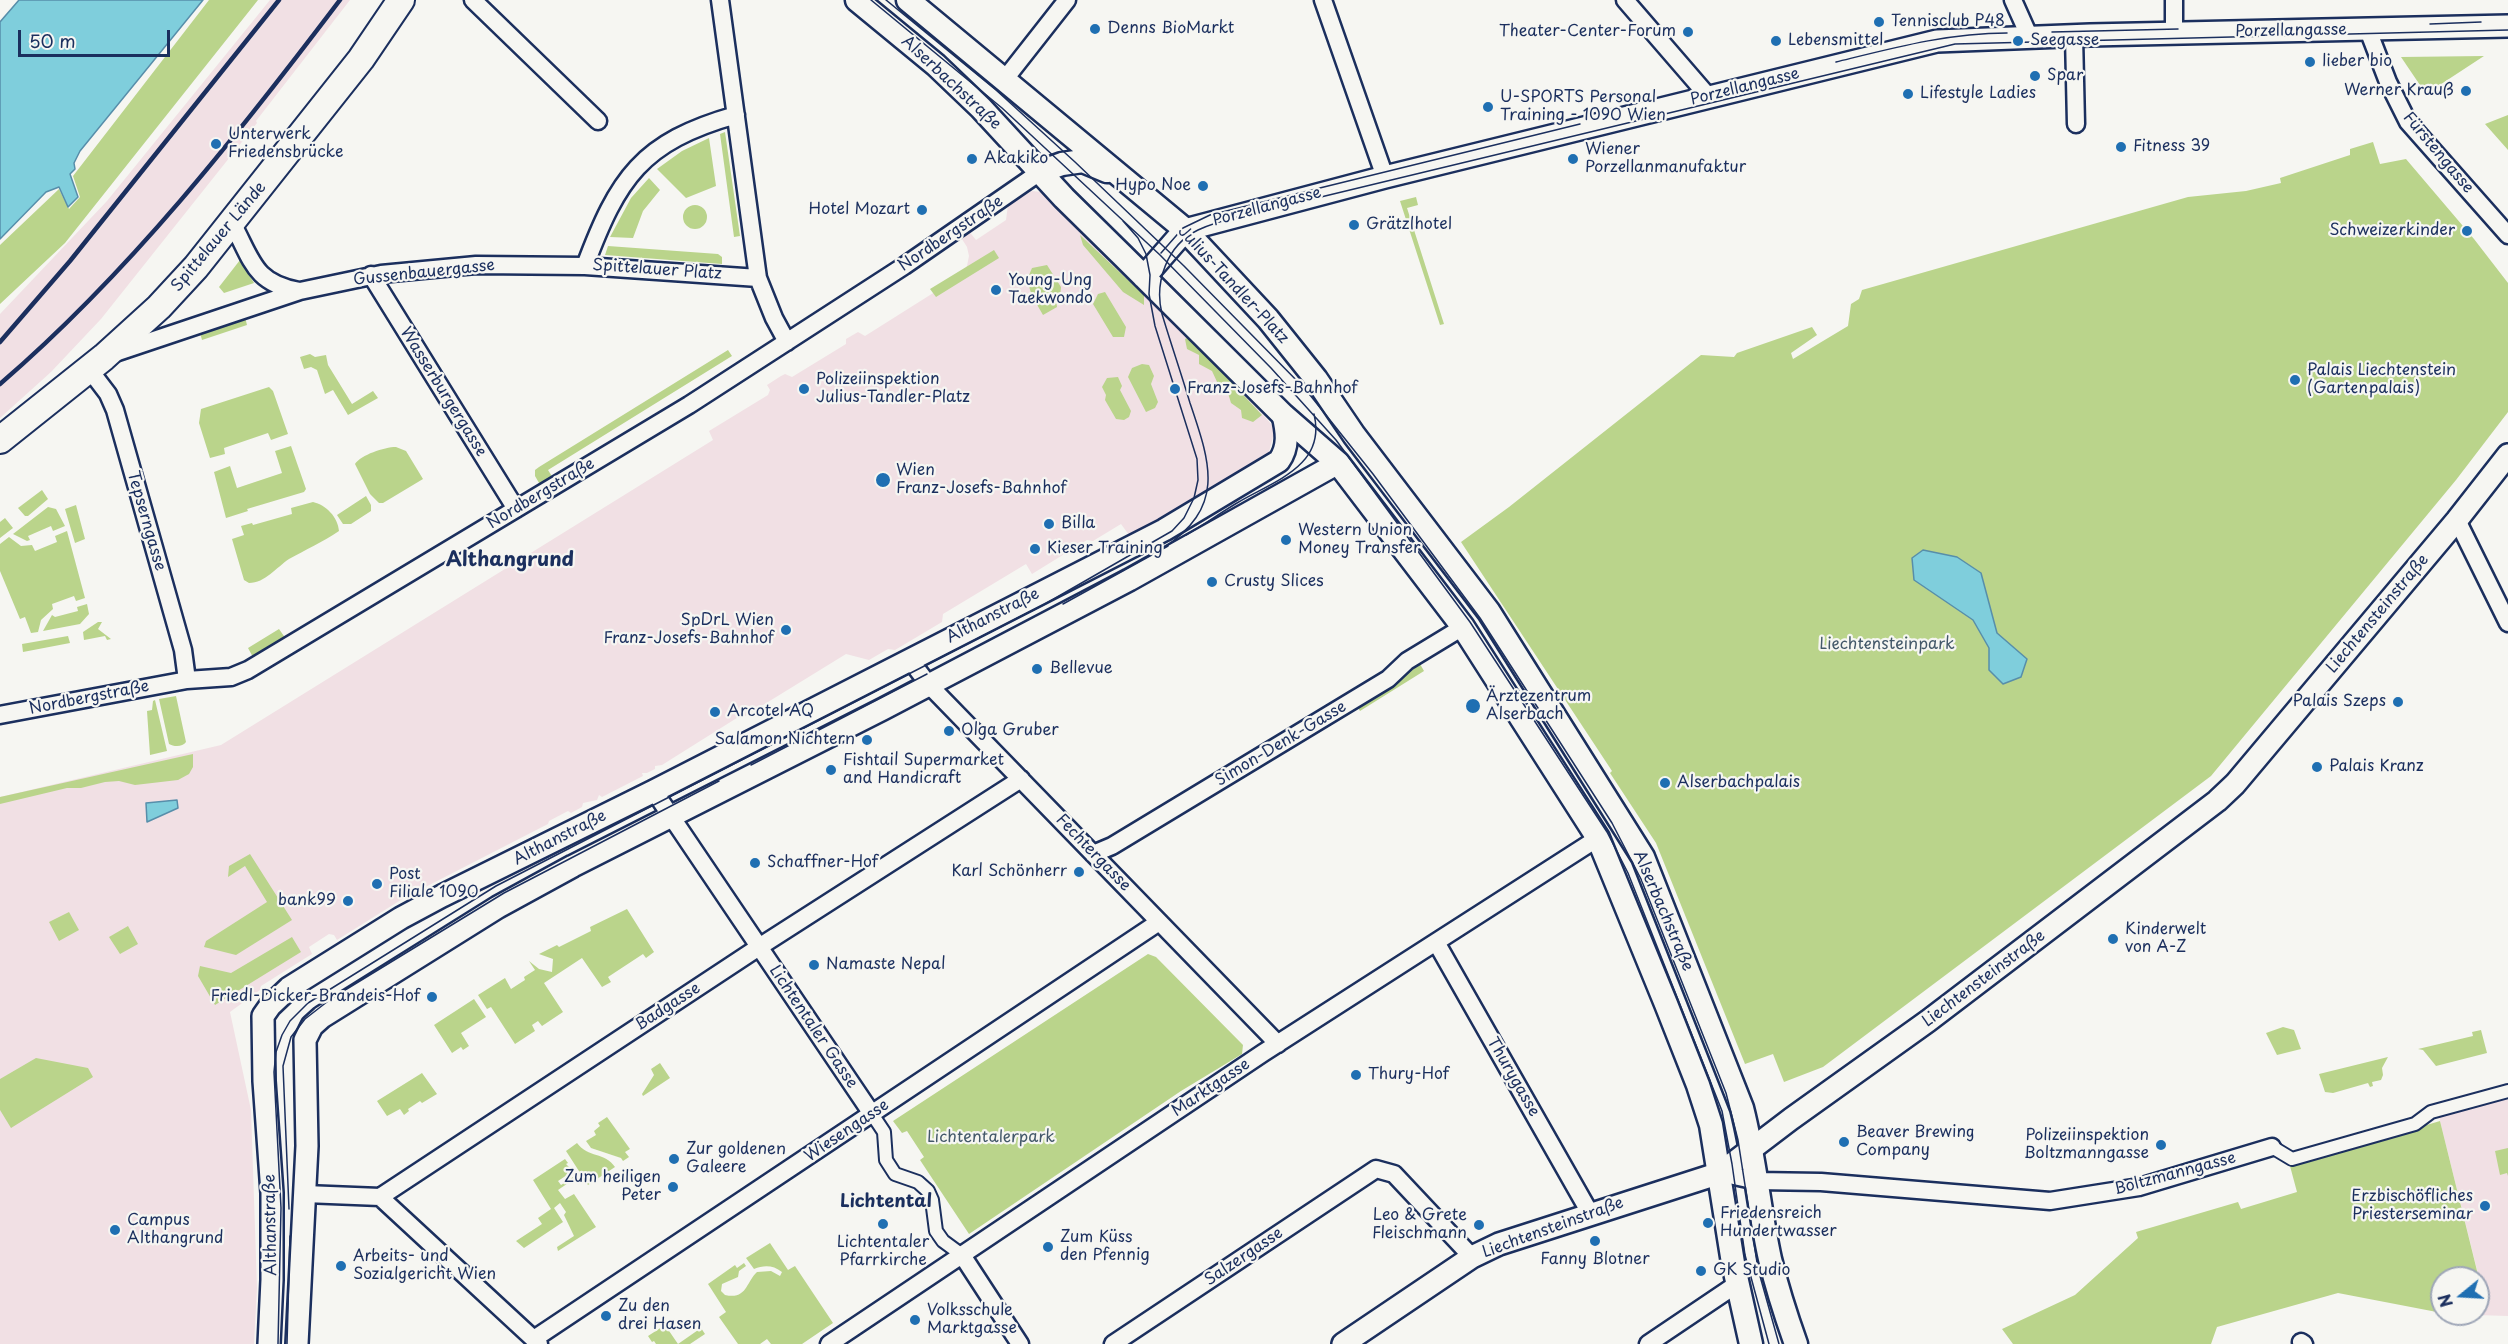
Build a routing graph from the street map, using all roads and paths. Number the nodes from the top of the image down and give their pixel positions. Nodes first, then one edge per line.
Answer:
1 (400, 0) edge
2 (473, 0) edge
3 (720, 0) edge
4 (857, 0) edge
5 (908, 0) edge
6 (1067, 0) edge
7 (1323, 0) edge
8 (1625, 0) edge
9 (2013, 0) edge
10 (2174, 0) edge
11 (2508, 26) edge
12 (2368, 30) junction
13 (2174, 33) junction
14 (2074, 36) junction
15 (2030, 38) junction
16 (1005, 79) junction
17 (1708, 96) junction
18 (736, 115) junction
19 (598, 121) dead end
20 (2076, 124) dead end
21 (1040, 172) junction
22 (1121, 177) junction
23 (1385, 177) junction
24 (232, 223) junction
25 (1185, 230) junction
26 (2508, 235) edge
27 (585, 266) junction
28 (370, 275) junction
29 (1144, 277) junction
30 (758, 278) junction
31 (300, 291) junction
32 (787, 342) junction
33 (97, 363) junction
34 (1283, 415) junction
35 (1354, 435) junction
36 (0, 440) edge
37 (2508, 455) edge
38 (1338, 463) junction
39 (1381, 468) joint
40 (516, 509) junction
41 (2457, 520) junction
42 (2508, 623) edge
43 (1463, 627) junction
44 (910, 660) junction
45 (187, 680) junction
46 (929, 685) junction
47 (0, 715) edge
48 (1021, 779) junction
49 (654, 791) junction
50 (672, 817) junction
51 (1598, 838) junction
52 (1093, 854) junction
53 (1159, 922) junction
54 (1436, 942) junction
55 (759, 947) junction
56 (1278, 1044) junction
57 (2508, 1091) edge
58 (872, 1114) junction
59 (1752, 1147) junction
60 (2272, 1147) joint
61 (1720, 1173) junction
62 (1757, 1181) junction
63 (305, 1194) junction
64 (380, 1197) junction
65 (1590, 1213) junction
66 (962, 1255) junction
67 (1472, 1257) junction
68 (1737, 1284) junction
69 (536, 1341) edge
70 (269, 1344) edge
71 (297, 1344) edge
72 (829, 1344) edge
73 (1020, 1344) edge
74 (1113, 1344) edge
75 (1343, 1344) edge
76 (1648, 1344) edge
77 (1751, 1344) edge
78 (1796, 1344) edge

1 - 24 main road, Spittelauer Lände
2 - 19 street
3 - 18 street
4 - 21 main road, Alserbachstraße
5 - 16 main road, Alserbachstraße
6 - 16 street
7 - 23 street
8 - 17 street
9 - 15 street
10 - 13 street
11 - 12 street, Porzellangasse
12 - 13 street, Porzellangasse
12 - 26 street, Fürstengasse
13 - 14 street, Porzellangasse
14 - 15 street, Porzellangasse
14 - 20 street
15 - 17 street, Porzellangasse
16 - 22 main road, Julius-Tandler-Platz
17 - 23 street, Porzellangasse
18 - 27 street, Spittelauer Platz
18 - 30 street
21 - 22 main road
21 - 29 main road
21 - 32 street, Nordbergstraße
22 - 25 main road, Julius-Tandler-Platz
23 - 25 street, Porzellangasse
24 - 31 street
24 - 33 main road, Spittelauer Lände
25 - 29 main road
25 - 35 main road, Julius-Tandler-Platz
27 - 28 street, Gussenbauergasse
27 - 30 street, Spittelauer Platz
28 - 31 street, Gussenbauergasse
28 - 40 street, Wasserburgergasse
29 - 34 main road
30 - 32 street
31 - 33 street, Gussenbauergasse
32 - 40 street, Nordbergstraße
33 - 36 main road, Spittelauer Lände
33 - 45 street, Tepserngasse
34 - 38 main road
34 - 44 street, Althanstraße
35 - 38 main road
35 - 39 main road, Julius-Tandler-Platz
37 - 41 street, Liechtensteinstraße
38 - 43 main road, Alserbachstraße
38 - 46 street, Althanstraße
39 - 59 main road, Alserbachstraße
40 - 45 street, Nordbergstraße
41 - 42 street
41 - 59 street, Liechtensteinstraße
43 - 51 main road, Alserbachstraße
43 - 52 street, Simon-Denk-Gasse
44 - 46 street, Fechtergasse
44 - 49 street, Althanstraße
45 - 47 street, Nordbergstraße
46 - 48 street, Fechtergasse
46 - 50 street, Althanstraße
48 - 52 street, Fechtergasse
48 - 55 street, Badgasse
49 - 50 street, Lichtentaler Gasse
49 - 70 street, Althanstraße
50 - 55 street, Lichtentaler Gasse
50 - 63 street, Althanstraße
51 - 54 street, Marktgasse
51 - 61 main road, Alserbachstraße
52 - 53 street, Fechtergasse
53 - 56 street, Fechtergasse
53 - 58 street, Wiesengasse
54 - 56 street, Marktgasse
54 - 65 street, Thurygasse
55 - 58 street, Lichtentaler Gasse
55 - 64 street, Badgasse
56 - 66 street, Marktgasse
57 - 60 street, Boltzmanngasse
58 - 66 street, Lichtentaler Gasse
58 - 69 street, Wiesengasse
59 - 61 street, Liechtensteinstraße
59 - 62 main road, Alserbachstraße
60 - 62 street, Boltzmanngasse
61 - 62 street, Boltzmanngasse
61 - 65 street, Liechtensteinstraße
61 - 68 main road, Alserbachstraße
62 - 78 main road, Alserbachstraße
63 - 64 street
63 - 71 street, Althanstraße
64 - 69 street
65 - 67 street, Liechtensteinstraße
66 - 72 street, Marktgasse
66 - 73 street, Lichtentaler Gasse
67 - 74 street, Salzergasse
67 - 75 street, Liechtensteinstraße
68 - 76 street
68 - 77 main road, Alserbachstraße

